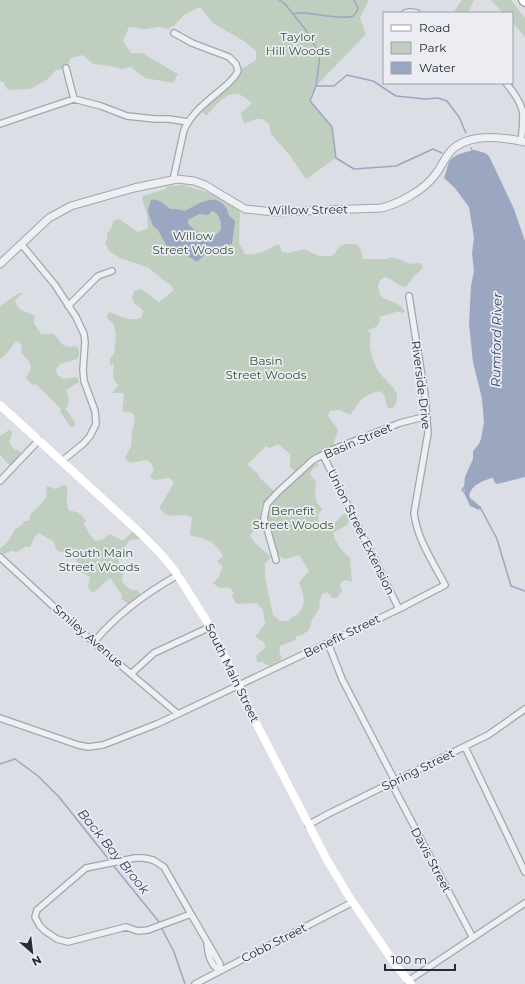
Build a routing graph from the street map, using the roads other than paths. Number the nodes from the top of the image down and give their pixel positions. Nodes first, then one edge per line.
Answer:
1 (174, 33) dead end
2 (66, 68) dead end
3 (507, 84) edge
4 (74, 99) junction
5 (188, 122) junction
6 (0, 124) edge
7 (523, 142) edge
8 (173, 180) junction
9 (22, 245) junction
10 (0, 264) edge
11 (112, 271) dead end
12 (409, 296) dead end
13 (68, 306) junction
14 (0, 405) edge
15 (427, 416) junction
16 (39, 440) junction
17 (323, 454) junction
18 (62, 461) junction
19 (0, 481) edge
20 (0, 558) edge
21 (276, 560) dead end
22 (178, 575) junction
23 (444, 585) joint
24 (399, 609) junction
25 (210, 627) junction
26 (94, 642) junction
27 (328, 643) junction
28 (131, 674) junction
29 (239, 686) junction
30 (525, 709) edge
31 (178, 714) junction
32 (0, 718) edge
33 (465, 747) junction
34 (396, 781) junction
35 (308, 825) junction
36 (525, 872) edge
37 (353, 902) junction
38 (525, 903) edge
39 (191, 914) junction
40 (473, 938) junction
41 (220, 971) junction
42 (409, 983) edge
43 (195, 984) edge

1 - 5 street
2 - 4 street
3 - 7 street
4 - 5 street
4 - 6 street
5 - 8 street
7 - 8 street, Willow Street
8 - 9 street, Willow Street
9 - 10 street, Willow Street
9 - 13 street
11 - 13 street
12 - 15 street, Riverside Drive
13 - 18 street
14 - 16 main road, South Main Street
15 - 17 street, Basin Street
15 - 23 street, Riverside Drive
16 - 18 main road, South Main Street
16 - 19 street
17 - 21 street, Basin Street
17 - 24 street, Union Street Extension
18 - 22 main road, South Main Street
20 - 26 street, Smiley Avenue
22 - 25 main road, South Main Street
22 - 26 street
23 - 24 street, Benefit Street
24 - 27 street, Benefit Street
25 - 28 street
25 - 29 main road, South Main Street
26 - 28 street, Smiley Avenue
27 - 29 street, Benefit Street
27 - 34 street, Davis Street
28 - 31 street, Smiley Avenue
29 - 31 street, Benefit Street
29 - 35 main road, South Main Street
30 - 33 street, Spring Street
31 - 32 street, Benefit Street
33 - 34 street, Spring Street
33 - 36 street
34 - 35 street, Spring Street
34 - 40 street, Davis Street
35 - 37 main road, South Main Street
37 - 41 street, Cobb Street
37 - 42 main road, South Main Street
38 - 40 street
39 - 39 street
39 - 41 street
40 - 42 street
41 - 43 street, Cobb Street

